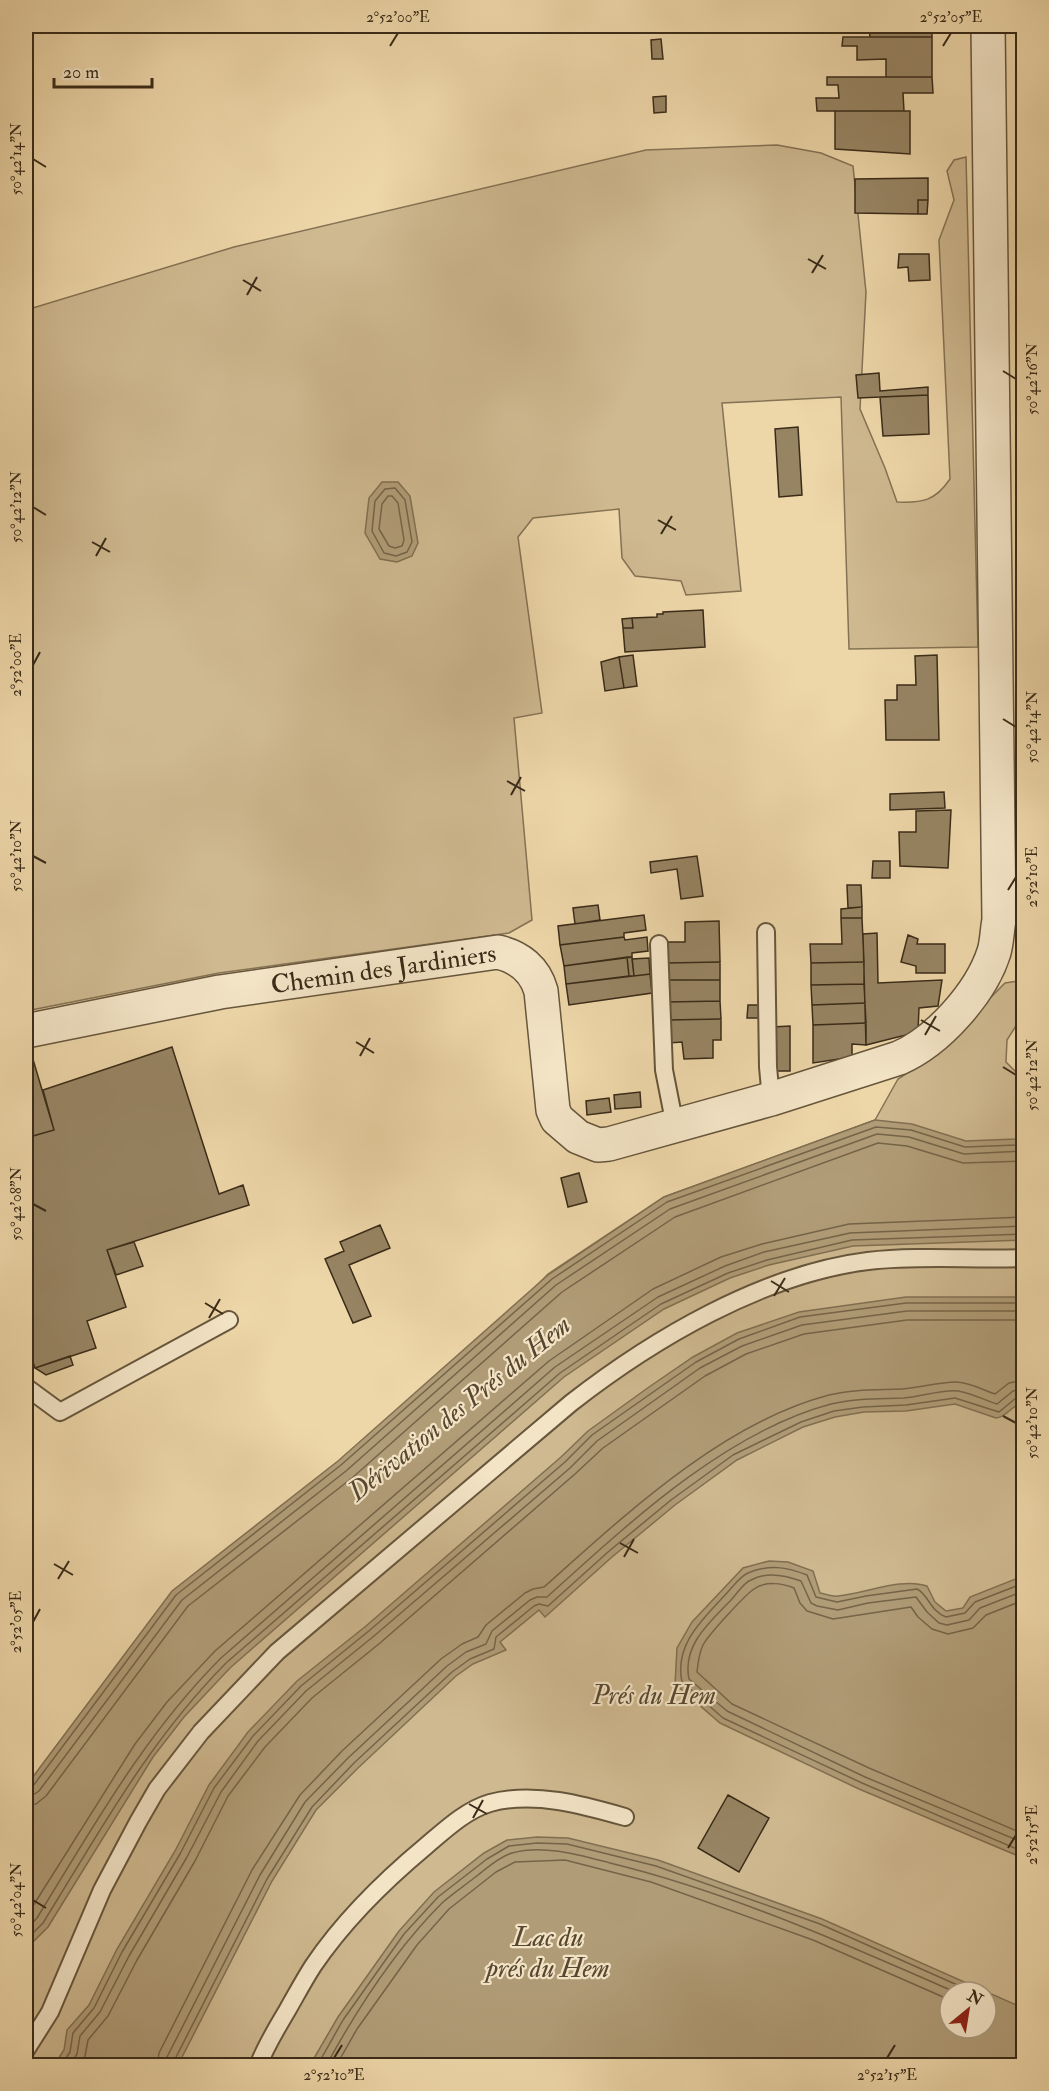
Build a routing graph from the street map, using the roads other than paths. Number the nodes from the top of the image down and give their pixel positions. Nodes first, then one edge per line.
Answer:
1 (988, 26) edge
2 (1011, 774) edge
3 (766, 932) dead end
4 (658, 944) dead end
5 (26, 1031) edge
6 (771, 1099) junction
7 (675, 1126) junction
8 (1023, 1258) edge
9 (229, 1320) dead end
10 (26, 1387) edge
11 (625, 1817) dead end
12 (26, 2050) edge
13 (258, 2066) edge

1 - 2 street, Chemin des Jardiniers
2 - 6 street, Chemin des Jardiniers
3 - 6 lane
4 - 7 lane
5 - 7 street, Chemin des Jardiniers
6 - 7 street, Chemin des Jardiniers
8 - 12 lane
9 - 10 lane
11 - 13 lane

